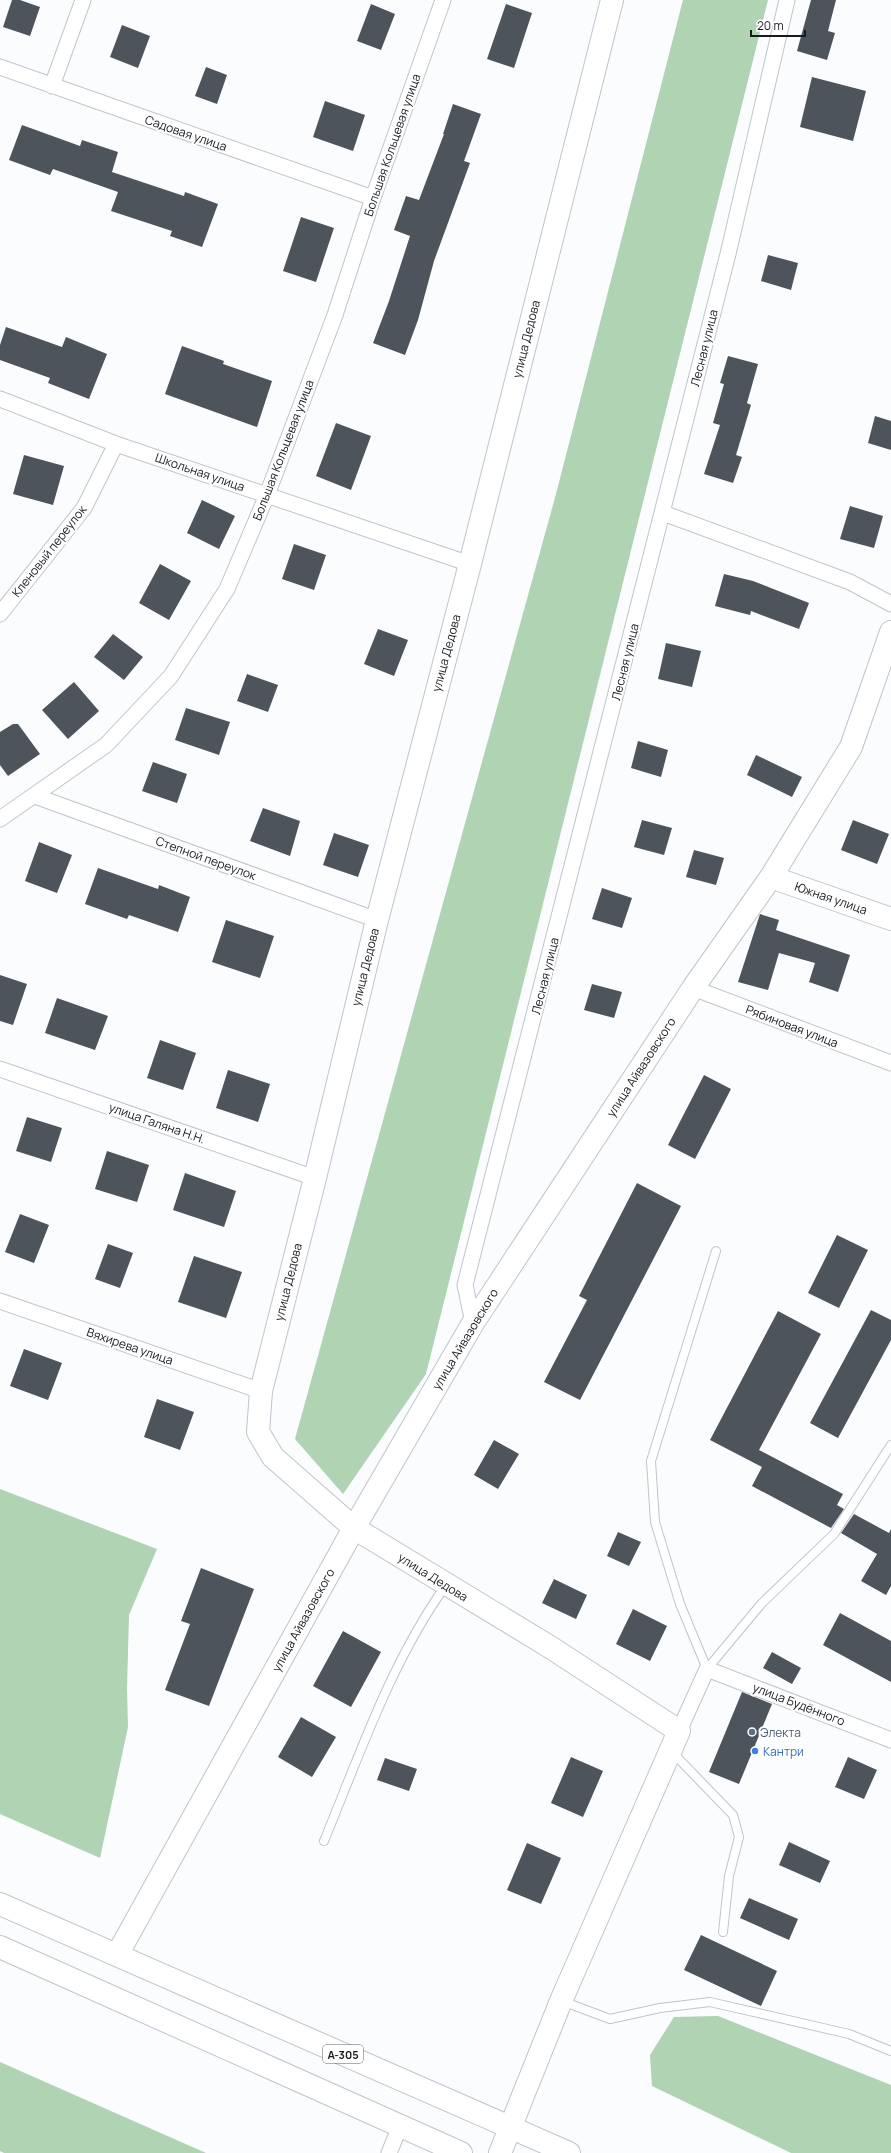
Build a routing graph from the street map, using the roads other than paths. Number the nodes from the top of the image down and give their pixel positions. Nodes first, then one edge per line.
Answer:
1 (83, 0) edge
2 (443, 0) edge
3 (612, 0) edge
4 (787, 0) edge
5 (0, 67) edge
6 (52, 86) junction
7 (373, 198) junction
8 (0, 399) edge
9 (116, 444) junction
10 (267, 495) junction
11 (663, 513) junction
12 (470, 564) junction
13 (891, 604) edge
14 (0, 614) edge
15 (891, 632) edge
16 (35, 796) junction
17 (0, 819) edge
18 (771, 877) junction
19 (891, 919) edge
20 (377, 920) junction
21 (693, 988) junction
22 (891, 1063) edge
23 (0, 1069) edge
24 (315, 1178) junction
25 (716, 1251) dead end
26 (0, 1301) edge
27 (473, 1323) junction
28 (260, 1391) junction
29 (891, 1445) edge
30 (354, 1528) junction
31 (446, 1585) junction
32 (707, 1669) junction
33 (891, 1740) edge
34 (675, 1741) junction
35 (324, 1841) dead end
36 (0, 1904) edge
37 (723, 1932) dead end
38 (0, 1947) edge
39 (117, 1955) junction
40 (561, 2001) junction
41 (891, 2052) edge
42 (400, 2126) junction
43 (511, 2128) junction
44 (389, 2153) edge
45 (461, 2153) edge
46 (500, 2153) edge
47 (569, 2153) edge

1 - 6 street
2 - 7 street, Большая Кольцевая улица
3 - 12 main road, улица Дедова
4 - 11 street, Лесная улица
5 - 6 street, Садовая улица
6 - 7 street, Садовая улица
7 - 10 street, Большая Кольцевая улица
8 - 9 street, Школьная улица
9 - 10 street, Школьная улица
9 - 14 street, Кленовый переулок
10 - 12 street, Школьная улица
10 - 16 street, Большая Кольцевая улица
11 - 13 street
11 - 27 street, Лесная улица
12 - 20 main road, улица Дедова
15 - 18 main road, улица Айвазовского
16 - 17 street, Большая Кольцевая улица
16 - 20 street, Степной переулок
18 - 19 main road, Южная улица
18 - 21 main road, улица Айвазовского
20 - 24 main road, улица Дедова
21 - 22 street, Рябиновая улица
21 - 27 main road, улица Айвазовского
23 - 24 street, улица Галяна Н.Н.
24 - 28 main road, улица Дедова
25 - 32 lane
26 - 28 street, Вяхирева улица
27 - 30 main road, улица Айвазовского
28 - 30 main road, улица Дедова
29 - 32 lane
30 - 31 main road, улица Дедова
30 - 39 main road, улица Айвазовского
31 - 34 main road, улица Дедова
31 - 35 lane
32 - 33 street, улица Будённого
32 - 34 street
34 - 37 lane
34 - 40 main road
36 - 39 main road, А-305
38 - 42 main road
39 - 43 main road, А-305
40 - 41 lane
40 - 43 main road
42 - 44 street
42 - 45 main road
43 - 46 main road
43 - 47 main road, А-305

